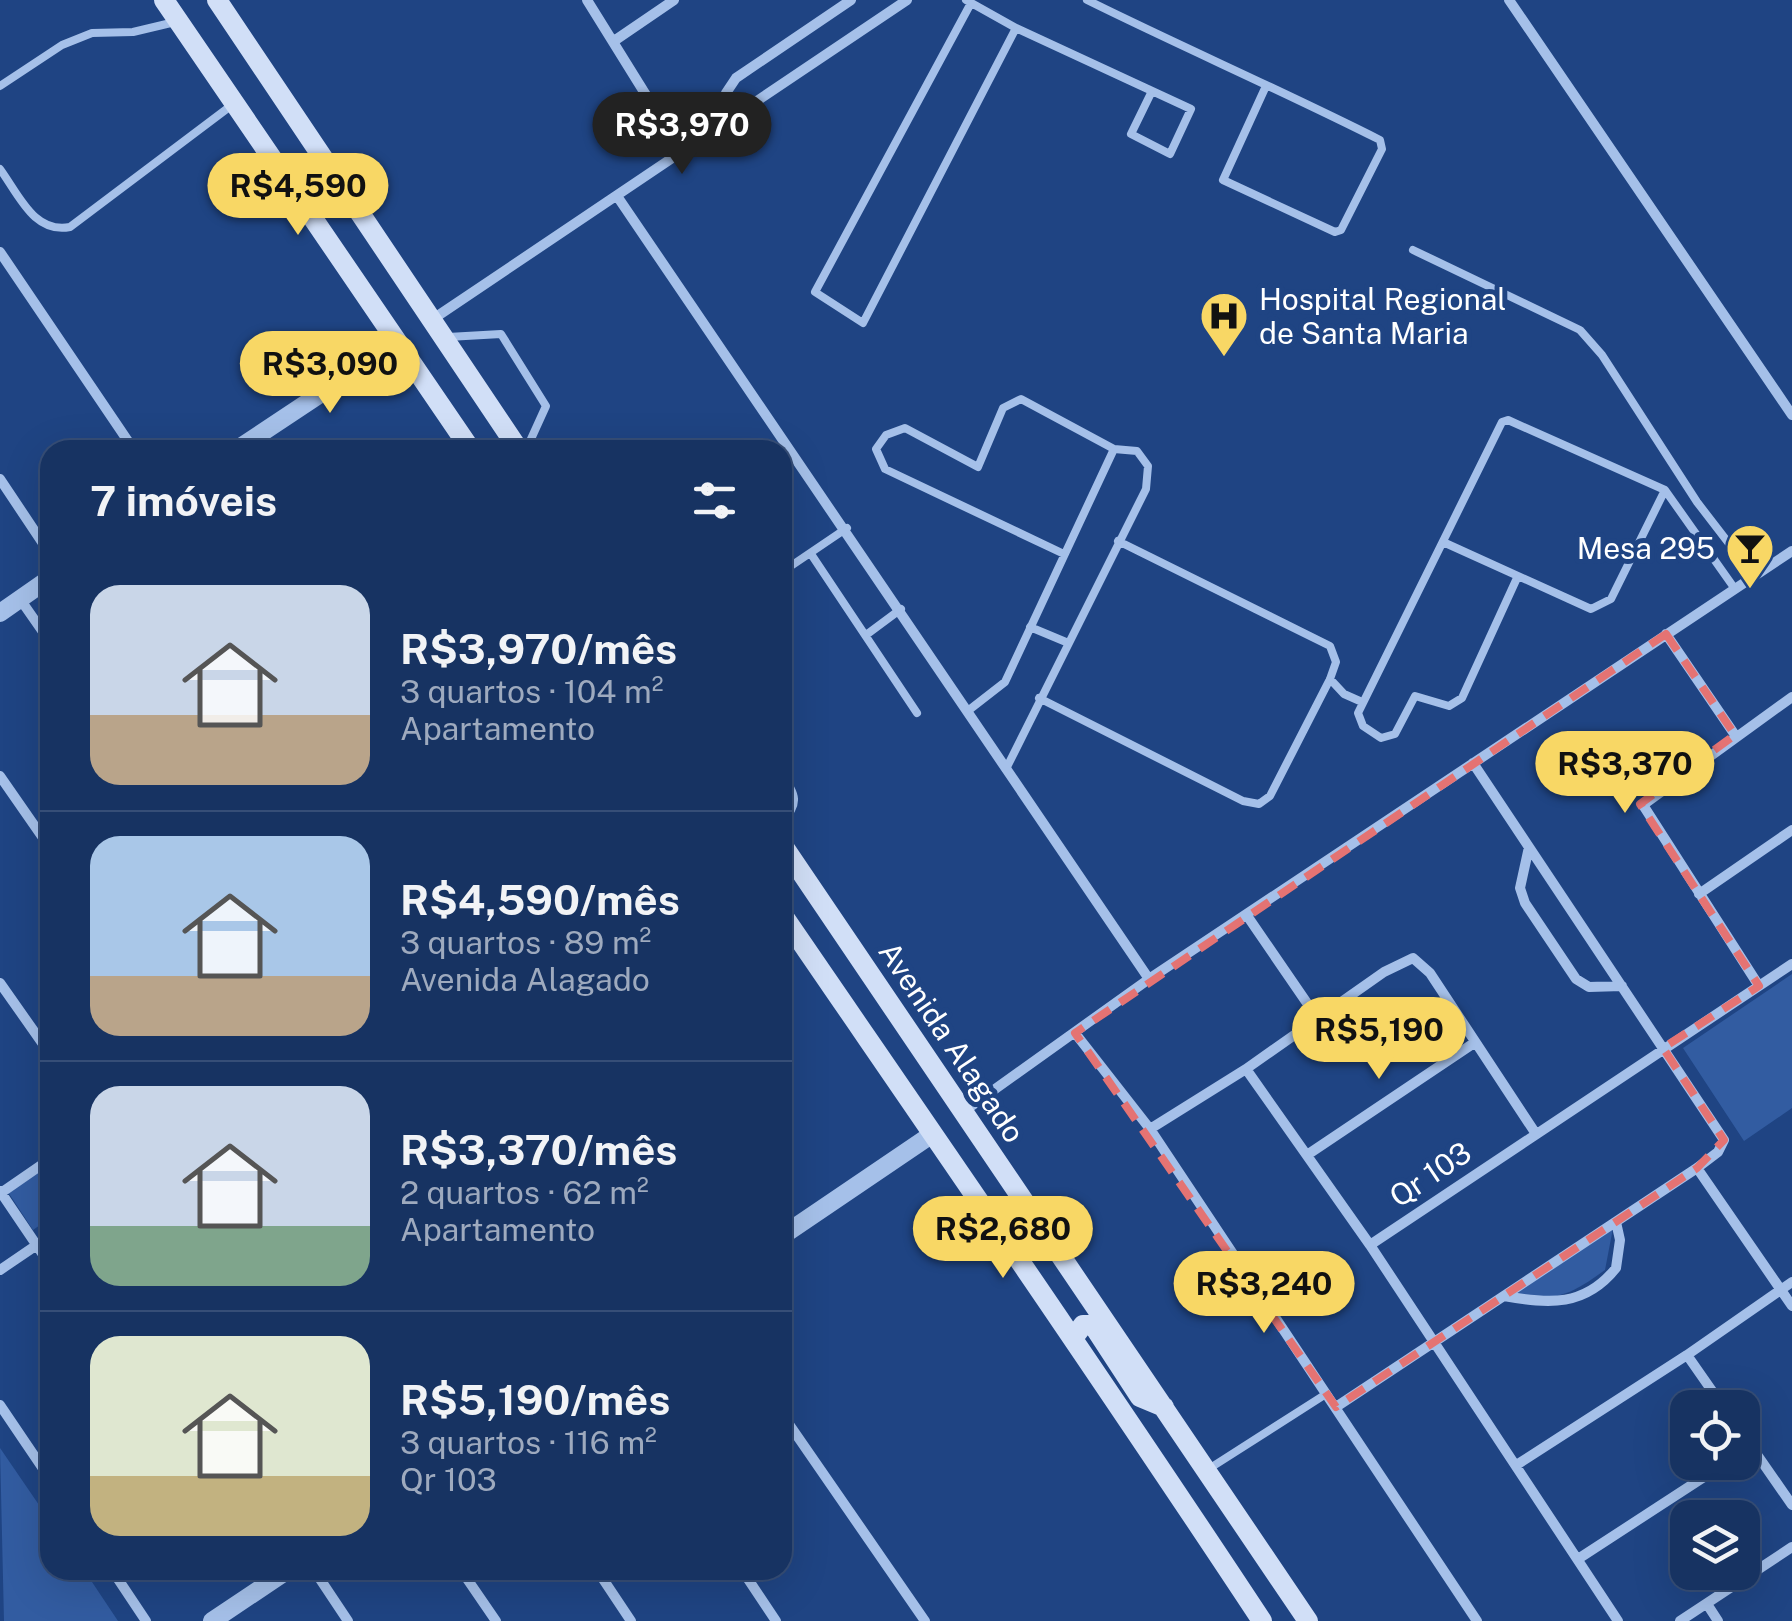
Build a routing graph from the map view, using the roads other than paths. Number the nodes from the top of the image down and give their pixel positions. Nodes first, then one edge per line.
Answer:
1 (164, 0) edge
2 (217, 0) edge
3 (587, 0) edge
4 (674, 0) edge
5 (852, 0) edge
6 (907, 0) edge
7 (1087, 0) edge
8 (1509, 0) edge
9 (969, 2) edge
10 (179, 21) junction
11 (1016, 28) junction
12 (614, 42) junction
13 (0, 86) edge
14 (1266, 86) junction
15 (1152, 92) junction
16 (236, 102) junction
17 (722, 128) junction
18 (682, 153) junction
19 (0, 169) edge
20 (617, 196) junction
21 (1413, 250) dead end
22 (0, 252) edge
23 (439, 328) junction
24 (397, 343) junction
25 (438, 402) junction
26 (1792, 415) edge
27 (127, 440) edge
28 (251, 440) edge
29 (464, 440) edge
30 (473, 440) edge
31 (512, 440) edge
32 (531, 440) edge
33 (786, 440) edge
34 (792, 449) edge
35 (1114, 449) junction
36 (0, 479) edge
37 (1665, 490) junction
38 (847, 528) junction
39 (40, 539) edge
40 (1118, 540) junction
41 (1443, 542) junction
42 (1792, 551) edge
43 (811, 554) junction
44 (1064, 554) junction
45 (792, 566) edge
46 (1754, 576) junction
47 (1517, 578) junction
48 (40, 585) edge
49 (1735, 589) junction
50 (20, 599) junction
51 (902, 610) junction
52 (0, 613) edge
53 (40, 628) edge
54 (1030, 628) junction
55 (1666, 634) junction
56 (866, 635) junction
57 (1066, 642) junction
58 (1330, 679) junction
59 (1792, 697) edge
60 (1039, 698) junction
61 (1362, 702) junction
62 (969, 710) junction
63 (917, 713) dead end
64 (1735, 735) junction
65 (1473, 763) junction
66 (1006, 769) junction
67 (0, 776) edge
68 (792, 789) edge
69 (792, 812) edge
70 (1792, 830) edge
71 (40, 834) edge
72 (1529, 848) junction
73 (792, 859) edge
74 (1699, 894) junction
75 (1248, 916) junction
76 (792, 929) edge
77 (1792, 964) edge
78 (1149, 980) junction
79 (0, 983) edge
80 (1622, 986) junction
81 (1758, 986) junction
82 (1318, 1019) junction
83 (1076, 1032) junction
84 (40, 1040) edge
85 (1474, 1043) junction
86 (1663, 1048) junction
87 (1246, 1069) junction
88 (964, 1112) junction
89 (1150, 1128) junction
90 (931, 1134) junction
91 (1536, 1134) junction
92 (1307, 1154) junction
93 (40, 1166) edge
94 (1697, 1168) junction
95 (1, 1192) edge
96 (978, 1204) junction
97 (1616, 1222) junction
98 (792, 1229) edge
99 (40, 1243) edge
100 (37, 1245) junction
101 (1370, 1245) junction
102 (40, 1249) edge
103 (0, 1270) edge
104 (1792, 1282) edge
105 (1080, 1289) junction
106 (1781, 1290) junction
107 (1504, 1296) junction
108 (1792, 1306) edge
109 (1074, 1337) junction
110 (1435, 1341) junction
111 (1687, 1355) junction
112 (1711, 1390) edge
113 (1326, 1394) junction
114 (0, 1405) edge
115 (1336, 1407) junction
116 (1166, 1408) junction
117 (792, 1428) edge
118 (40, 1463) edge
119 (1518, 1464) junction
120 (1760, 1465) edge
121 (1207, 1470) junction
122 (1699, 1480) edge
123 (1792, 1505) edge
124 (1792, 1547) edge
125 (1578, 1559) junction
126 (119, 1580) edge
127 (258, 1580) edge
128 (321, 1580) edge
129 (469, 1580) edge
130 (604, 1580) edge
131 (749, 1580) edge
132 (1706, 1604) junction
133 (146, 1621) edge
134 (212, 1621) edge
135 (348, 1621) edge
136 (496, 1621) edge
137 (631, 1621) edge
138 (776, 1621) edge
139 (925, 1621) edge
140 (1262, 1621) edge
141 (1308, 1621) edge
142 (1477, 1621) edge
143 (1618, 1621) edge
144 (1680, 1621) edge
145 (1718, 1621) edge

1 - 10 main road
2 - 23 main road
3 - 12 street
4 - 12 street
5 - 17 street
6 - 17 street
7 - 14 lane
8 - 26 street
9 - 11 lane
9 - 11 lane
10 - 13 lane
10 - 16 main road
11 - 15 lane
12 - 18 street
14 - 14 lane
15 - 15 lane
16 - 19 lane
16 - 24 main road
17 - 18 street
18 - 20 street
20 - 23 street
20 - 33 street
21 - 46 lane
22 - 27 street
23 - 31 main road
23 - 32 lane
24 - 25 main road
24 - 28 street
25 - 29 main road
25 - 30 main road
34 - 38 street
35 - 40 lane
35 - 44 lane
35 - 44 lane
36 - 39 street
37 - 41 lane
37 - 47 lane
37 - 49 lane
38 - 43 lane
38 - 51 street
40 - 57 lane
40 - 58 lane
41 - 47 lane
41 - 61 lane
42 - 46 street
43 - 45 lane
43 - 56 lane
44 - 54 lane
46 - 49 street
47 - 61 lane
48 - 50 street
49 - 55 street
50 - 52 street
50 - 53 street
51 - 56 lane
51 - 62 street
54 - 57 lane
54 - 62 lane
55 - 64 street
55 - 65 street
56 - 63 lane
57 - 60 lane
58 - 60 lane
58 - 61 lane
59 - 64 street
60 - 66 lane
62 - 66 street
64 - 74 street
65 - 72 street
65 - 75 street
66 - 78 street
67 - 71 street
68 - 69 lane
70 - 74 street
72 - 80 street
72 - 80 street
73 - 88 main road, Avenida Alagado
74 - 81 street
75 - 78 street
75 - 82 street
76 - 90 main road
77 - 81 street, Qr 103
78 - 83 street
79 - 84 street
80 - 86 street
81 - 86 street, Qr 103
82 - 85 street
82 - 87 street
83 - 88 street
83 - 89 street
85 - 91 street
85 - 92 street
86 - 91 street, Qr 103
86 - 94 street
87 - 89 street
87 - 92 street, Qr 103
88 - 105 main road, Avenida Alagado
89 - 113 street
90 - 96 main road
90 - 98 street
91 - 101 street, Qr 103
92 - 101 street, Qr 103
93 - 95 street
94 - 97 street
94 - 106 street
95 - 100 street
96 - 105 main road
96 - 109 main road
97 - 107 street
97 - 107 street
99 - 100 street
100 - 102 street
100 - 103 street
101 - 110 street
104 - 106 street
105 - 116 main road, Avenida Alagado
106 - 108 street
106 - 111 street
107 - 110 street
109 - 116 main road
109 - 140 main road
110 - 115 street
110 - 119 street
111 - 112 street
111 - 119 street
113 - 115 street
113 - 121 lane
114 - 118 street
115 - 142 street
116 - 121 main road, Avenida Alagado
117 - 139 street
119 - 125 street
120 - 123 street
121 - 141 main road, Avenida Alagado
122 - 125 street
124 - 132 street
125 - 143 street
126 - 133 street
127 - 134 street
128 - 135 street
129 - 136 street
130 - 137 street
131 - 138 street
132 - 144 street
132 - 145 street

